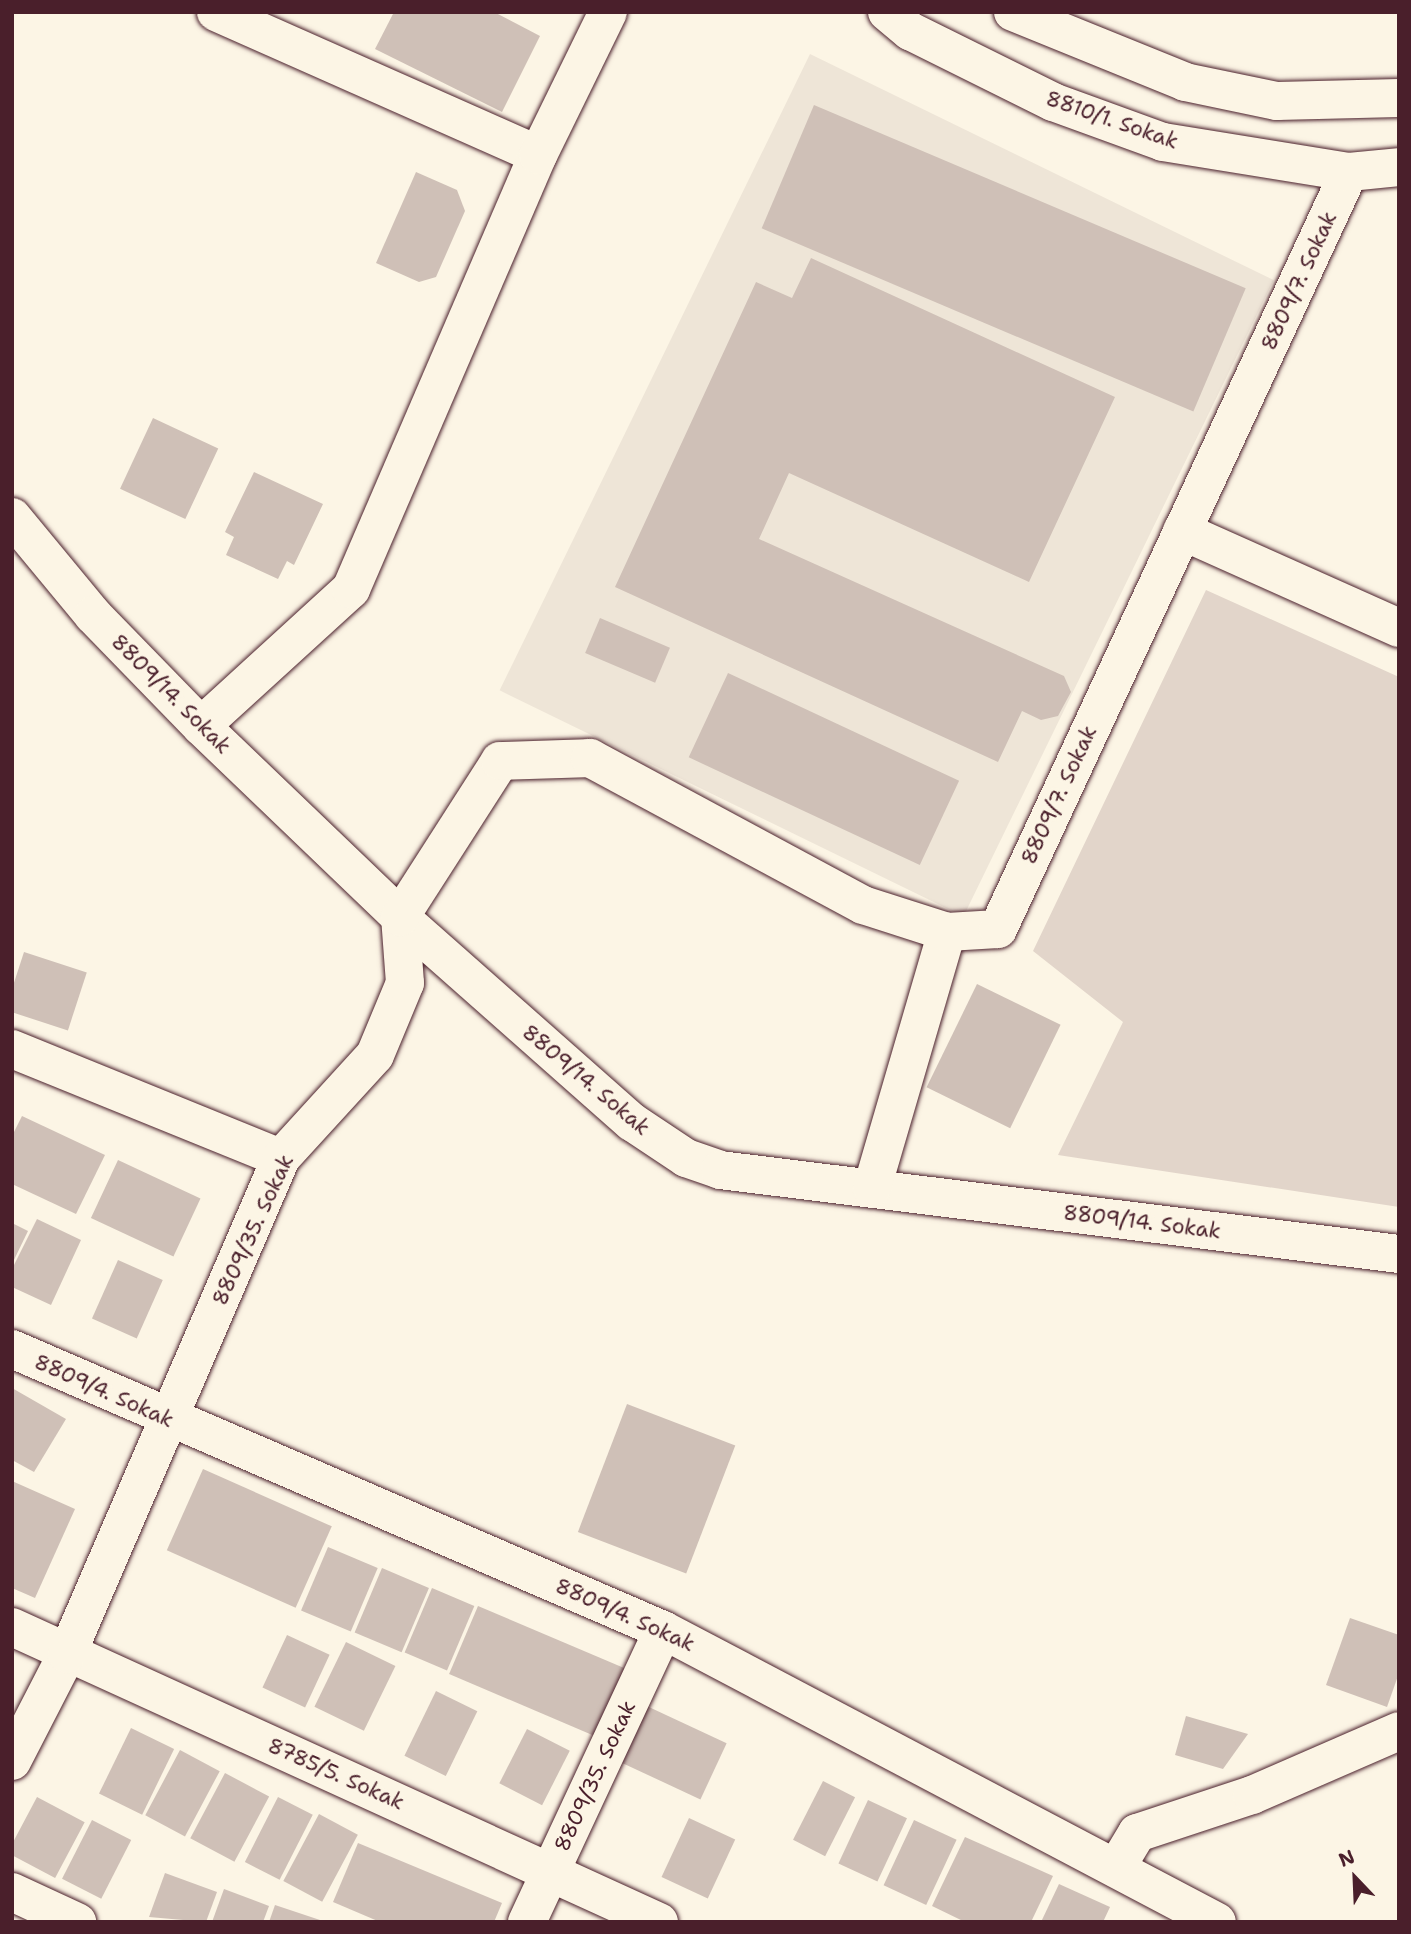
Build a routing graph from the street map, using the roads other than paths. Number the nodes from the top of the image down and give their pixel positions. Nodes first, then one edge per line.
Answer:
1 (216, 12) edge
2 (887, 12) edge
3 (1013, 12) edge
4 (603, 15) edge
5 (1399, 98) edge
6 (538, 155) junction
7 (1399, 167) edge
8 (1349, 172) junction
9 (12, 517) edge
10 (1182, 531) junction
11 (1399, 628) edge
12 (201, 726) junction
13 (400, 918) junction
14 (947, 932) junction
15 (12, 1049) edge
16 (281, 1158) junction
17 (872, 1188) junction
18 (1399, 1254) edge
19 (12, 1349) edge
20 (167, 1419) junction
21 (12, 1627) edge
22 (663, 1630) junction
23 (67, 1654) junction
24 (1399, 1731) edge
25 (12, 1761) edge
26 (1116, 1868) junction
27 (550, 1870) junction
28 (12, 1892) edge
29 (77, 1922) edge
30 (527, 1922) edge
31 (659, 1922) edge
32 (1217, 1922) edge

1 - 6 street
2 - 8 street, 8810/1. Sokak
3 - 5 street
4 - 6 street
6 - 12 street
7 - 8 street, 8810/1. Sokak
8 - 10 street, 8809/7. Sokak
9 - 12 street, 8809/14. Sokak
10 - 11 street
10 - 14 street, 8809/7. Sokak
12 - 13 street, 8809/14. Sokak
13 - 14 street, 8809/7. Sokak
13 - 16 street, 8809/35. Sokak
13 - 17 street, 8809/14. Sokak
14 - 17 street
15 - 16 street
16 - 20 street, 8809/35. Sokak
17 - 18 street, 8809/14. Sokak
19 - 20 street, 8809/4. Sokak
20 - 22 street, 8809/4. Sokak
20 - 23 street, 8809/35. Sokak
21 - 23 street, 8785/5. Sokak
22 - 26 street, 8809/4. Sokak
22 - 27 street, 8809/35. Sokak
23 - 25 street, 8809/35. Sokak
23 - 27 street, 8785/5. Sokak
24 - 26 street
26 - 32 street, 8809/4. Sokak
27 - 30 street, 8809/35. Sokak
27 - 31 street, 8785/5. Sokak
28 - 29 street

